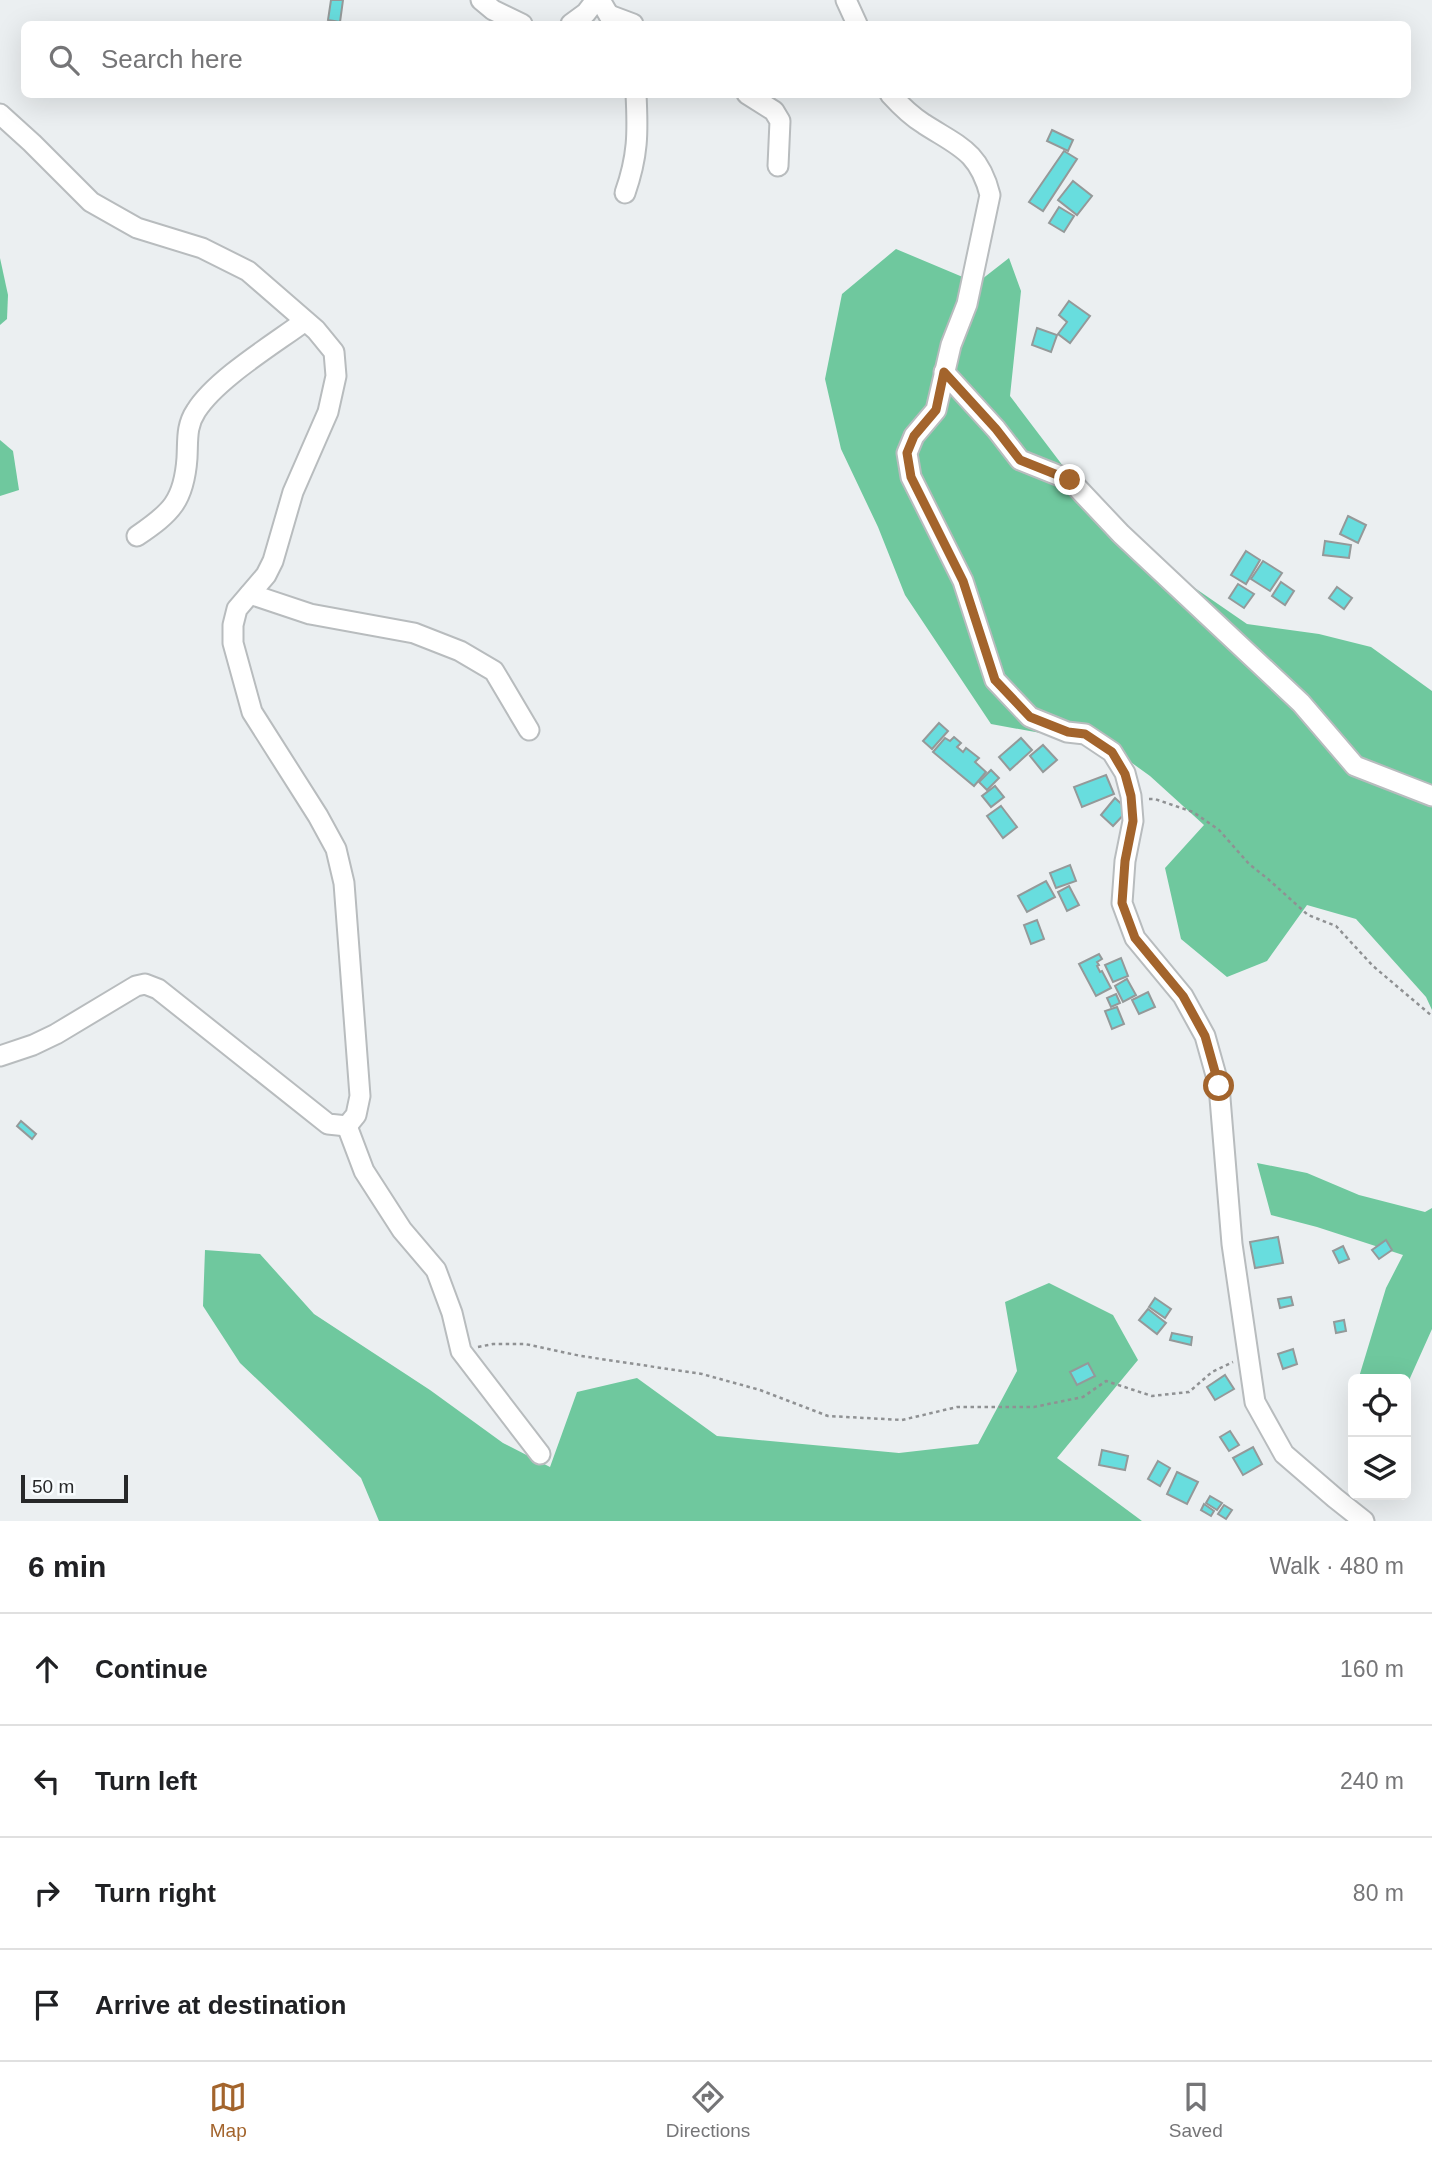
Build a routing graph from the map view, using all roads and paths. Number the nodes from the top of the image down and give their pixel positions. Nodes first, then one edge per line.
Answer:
1 (481, 0) edge
2 (846, 0) edge
3 (605, 10) edge
4 (516, 21) edge
5 (575, 21) edge
6 (627, 21) edge
7 (856, 21) edge
8 (636, 98) edge
9 (753, 98) edge
10 (894, 98) edge
11 (0, 114) edge
12 (778, 166) dead end
13 (625, 193) dead end
14 (305, 321) junction
15 (944, 372) junction
16 (138, 536) dead end
17 (250, 594) junction
18 (528, 730) dead end
19 (1432, 796) edge
20 (1132, 800) junction
21 (1432, 1016) edge
22 (0, 1056) edge
23 (347, 1126) junction
24 (461, 1350) junction
25 (1248, 1355) junction
26 (540, 1454) dead end
27 (1364, 1521) edge

1 - 4 street
2 - 7 street
3 - 5 street
3 - 6 street
8 - 13 street
9 - 12 street
10 - 15 street
11 - 14 street
14 - 16 street
14 - 17 street
15 - 19 street
15 - 20 street
17 - 18 street
17 - 23 street
20 - 21 path
20 - 25 street
22 - 23 street
23 - 24 street
24 - 25 path
24 - 26 street
25 - 27 street

